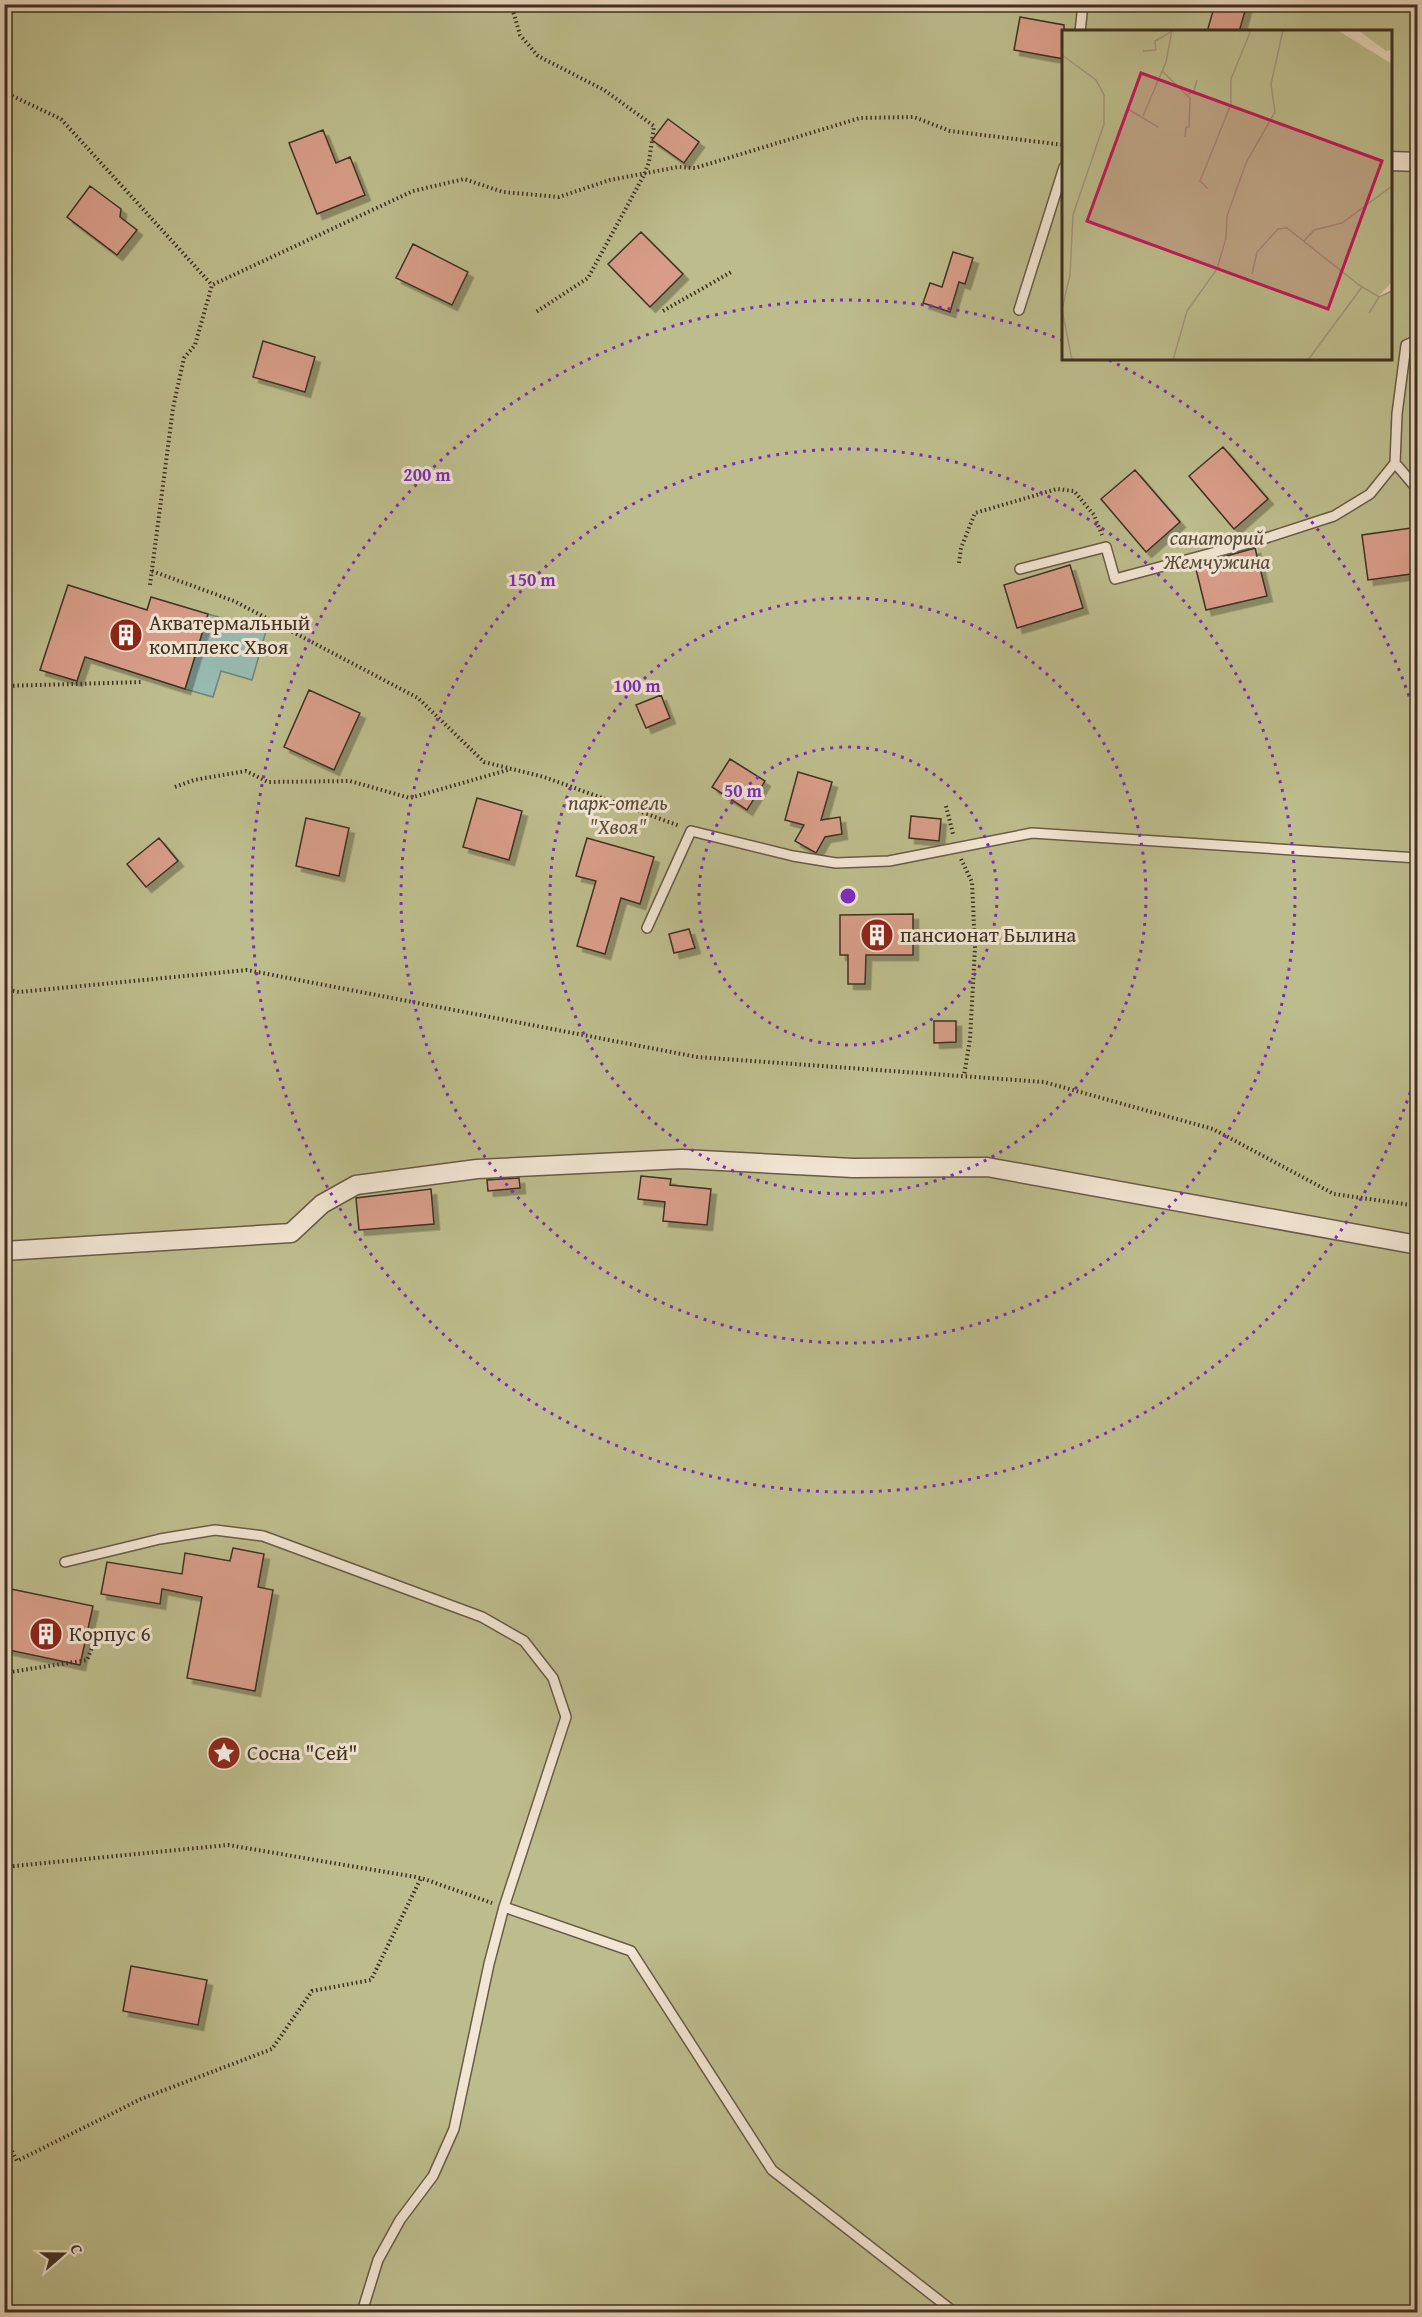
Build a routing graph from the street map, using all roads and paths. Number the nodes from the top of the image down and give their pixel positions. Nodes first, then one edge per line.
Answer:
1 (511, 4) edge
2 (1083, 4) edge
3 (1080, 30) edge
4 (4, 92) edge
5 (1062, 145) edge
6 (1392, 161) edge
7 (1418, 162) edge
8 (1062, 173) edge
9 (644, 175) junction
10 (733, 271) dead end
11 (212, 285) junction
12 (1019, 310) dead end
13 (663, 311) dead end
14 (536, 312) dead end
15 (1418, 340) edge
16 (1395, 463) junction
17 (1418, 490) edge
18 (1106, 547) junction
19 (959, 563) dead end
20 (1020, 568) dead end
21 (152, 571) junction
22 (150, 585) dead end
23 (143, 682) dead end
24 (4, 687) edge
25 (512, 769) junction
26 (175, 787) dead end
27 (946, 806) dead end
28 (692, 831) junction
29 (957, 849) junction
30 (1418, 858) edge
31 (647, 928) dead end
32 (4, 989) edge
33 (964, 1076) junction
34 (1418, 1206) edge
35 (1418, 1245) edge
36 (4, 1251) edge
37 (65, 1562) dead end
38 (97, 1636) dead end
39 (4, 1673) edge
40 (4, 1867) edge
41 (421, 1878) junction
42 (504, 1907) junction
43 (4, 2135) edge
44 (362, 2313) edge
45 (954, 2313) edge

1 - 9 path
2 - 3 lane
4 - 11 path
5 - 9 path
6 - 7 street
8 - 12 lane
9 - 11 path
9 - 14 path
10 - 13 path
11 - 21 path
15 - 16 lane
16 - 17 lane
16 - 18 lane
18 - 19 path
18 - 20 lane
21 - 22 path
21 - 25 path
23 - 24 path
25 - 26 path
25 - 28 path
27 - 29 path
28 - 29 lane
28 - 31 lane
29 - 30 lane
29 - 33 path
32 - 33 path
33 - 34 path
35 - 36 street
37 - 42 lane
38 - 39 path
40 - 41 path
41 - 42 path
41 - 43 path
42 - 44 lane
42 - 45 lane

